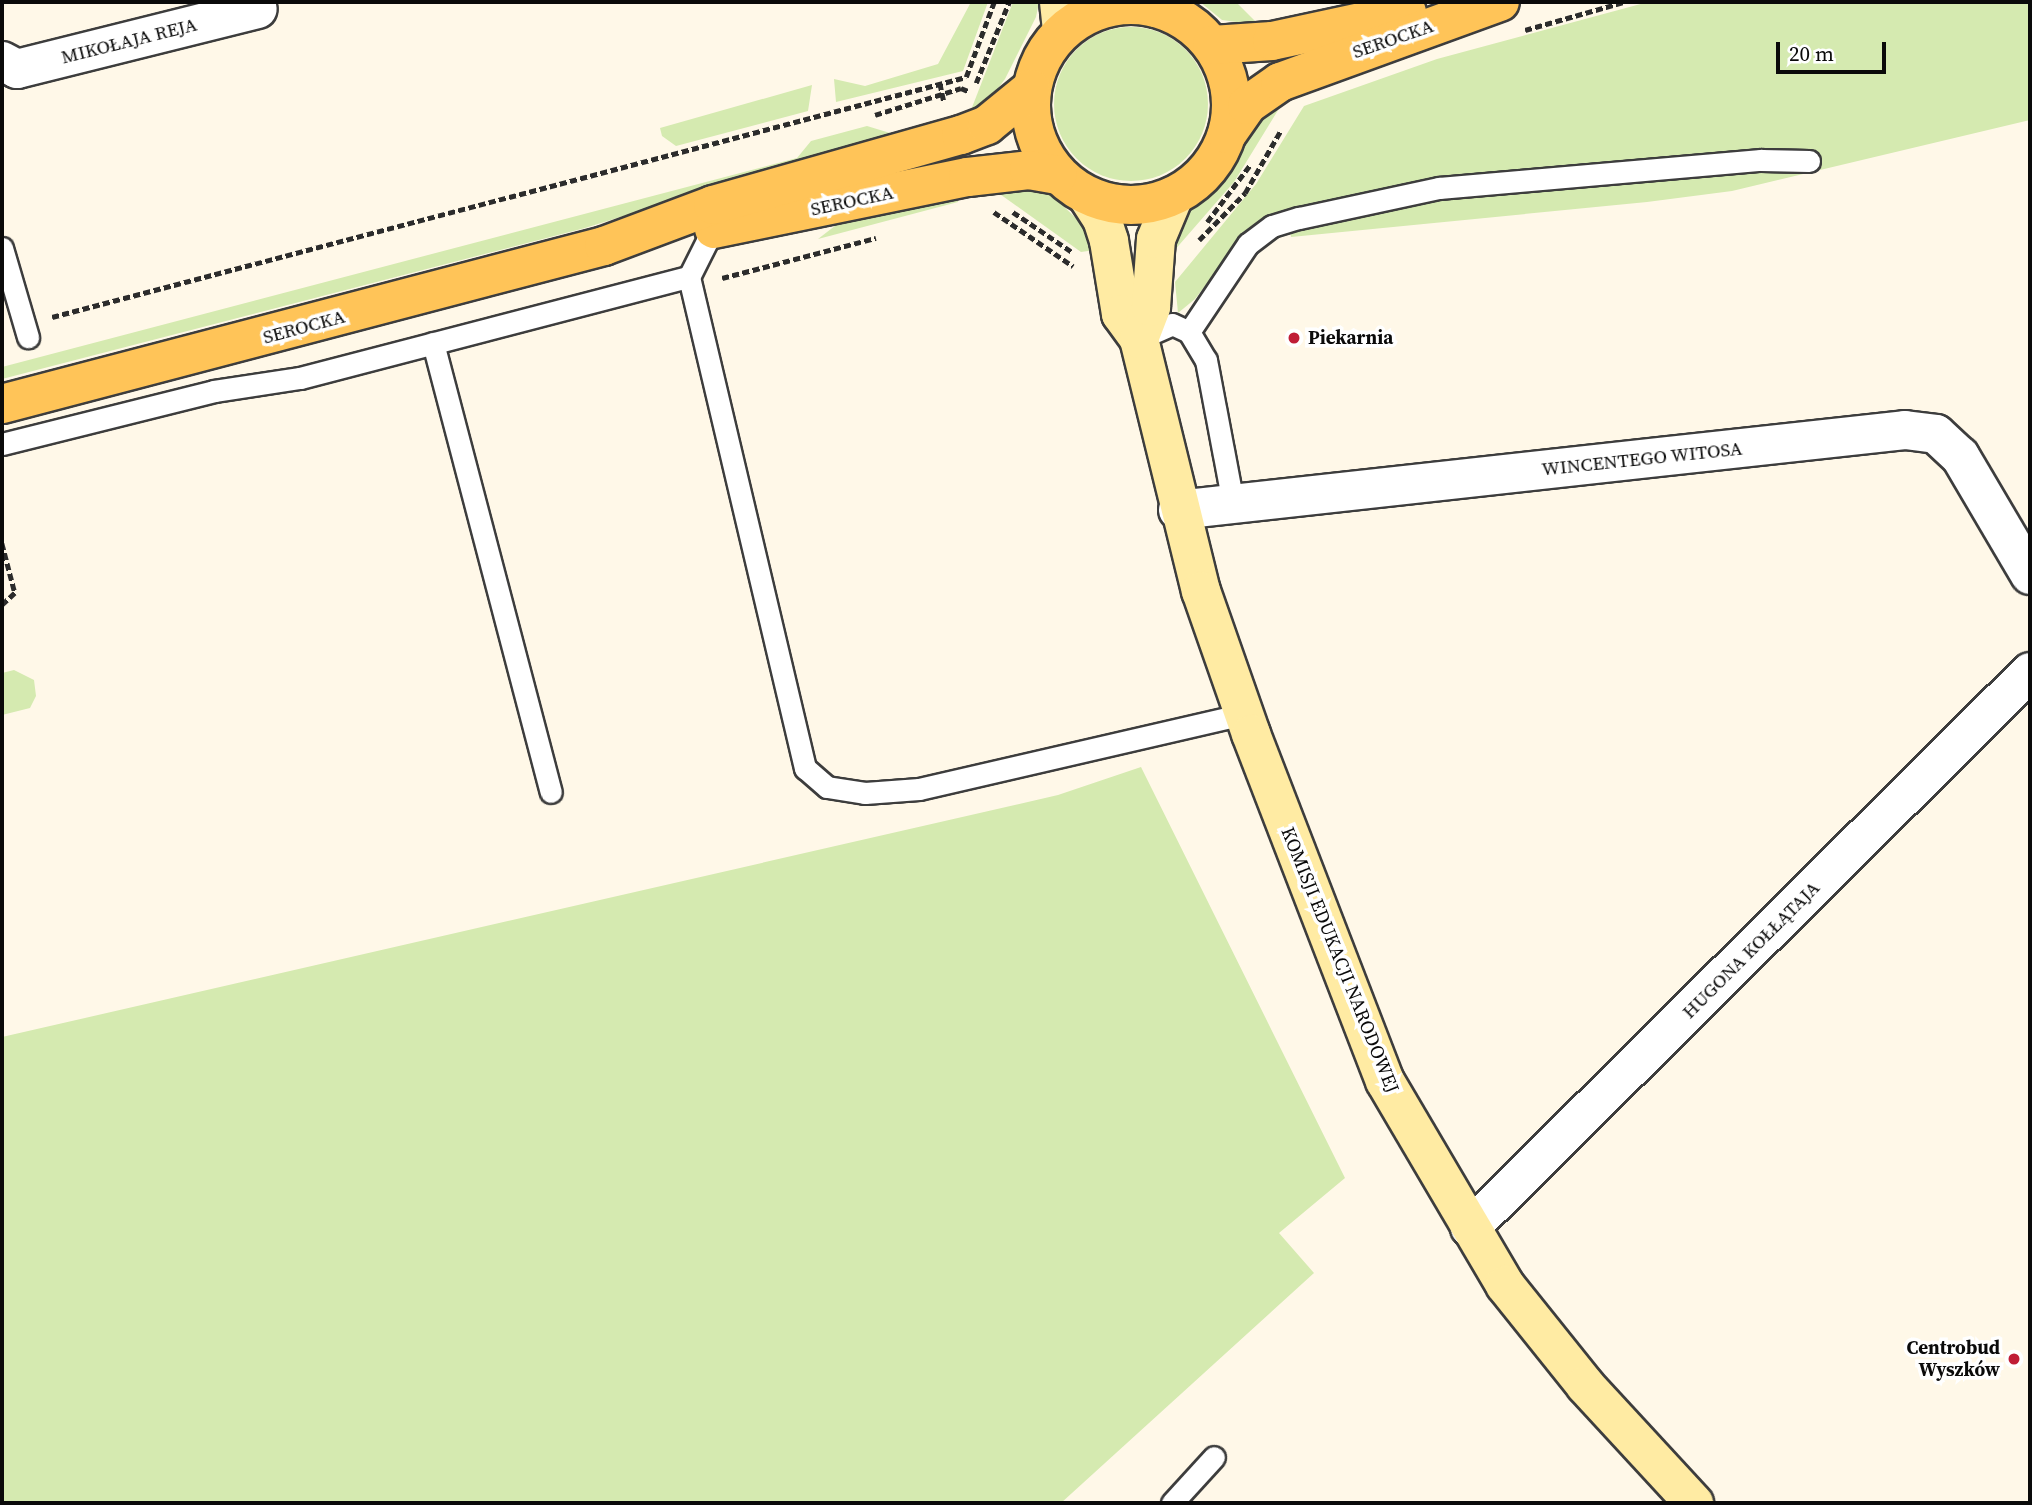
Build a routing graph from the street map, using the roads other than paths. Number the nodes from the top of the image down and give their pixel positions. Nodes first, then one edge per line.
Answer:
1 (1453, 2) edge
2 (1500, 2) edge
3 (1154, 5) edge
4 (258, 9) dead end
5 (1061, 16) edge
6 (1212, 45) junction
7 (2, 61) edge
8 (1031, 89) junction
9 (1227, 134) junction
10 (1809, 161) dead end
11 (1072, 185) junction
12 (1174, 196) junction
13 (719, 228) junction
14 (604, 246) junction
15 (2, 248) edge
16 (689, 277) junction
17 (26, 331) road end
18 (1189, 332) junction
19 (1139, 339) junction
20 (433, 343) junction
21 (2, 404) edge
22 (2, 444) edge
23 (1233, 503) junction
24 (1178, 510) junction
25 (2030, 575) edge
26 (2030, 672) edge
27 (1244, 714) junction
28 (551, 792) dead end
29 (1470, 1228) junction
30 (1214, 1457) dead end
31 (1685, 1500) edge
32 (1172, 1503) edge

1 - 6 main road, SEROCKA
2 - 9 main road, SEROCKA
3 - 5 main road
3 - 6 main road
4 - 7 street, MIKOŁAJA REJA
5 - 8 main road
6 - 9 main road
8 - 11 main road
8 - 14 main road, SEROCKA
9 - 12 main road
10 - 18 lane
11 - 12 main road
11 - 13 main road, SEROCKA
11 - 19 street, KOMISJI EDUKACJI NARODOWEJ
12 - 19 street
13 - 14 main road, SEROCKA
13 - 16 lane
14 - 21 main road, SEROCKA
15 - 17 lane
16 - 20 lane
16 - 27 lane
18 - 19 lane
18 - 23 lane
19 - 24 street, KOMISJI EDUKACJI NARODOWEJ
20 - 22 lane
20 - 28 lane
23 - 24 street, WINCENTEGO WITOSA
23 - 25 street, WINCENTEGO WITOSA
24 - 27 street, KOMISJI EDUKACJI NARODOWEJ
26 - 29 street, HUGONA KOŁŁĄTAJA
27 - 29 street, KOMISJI EDUKACJI NARODOWEJ
29 - 31 street, KOMISJI EDUKACJI NARODOWEJ
30 - 32 lane

